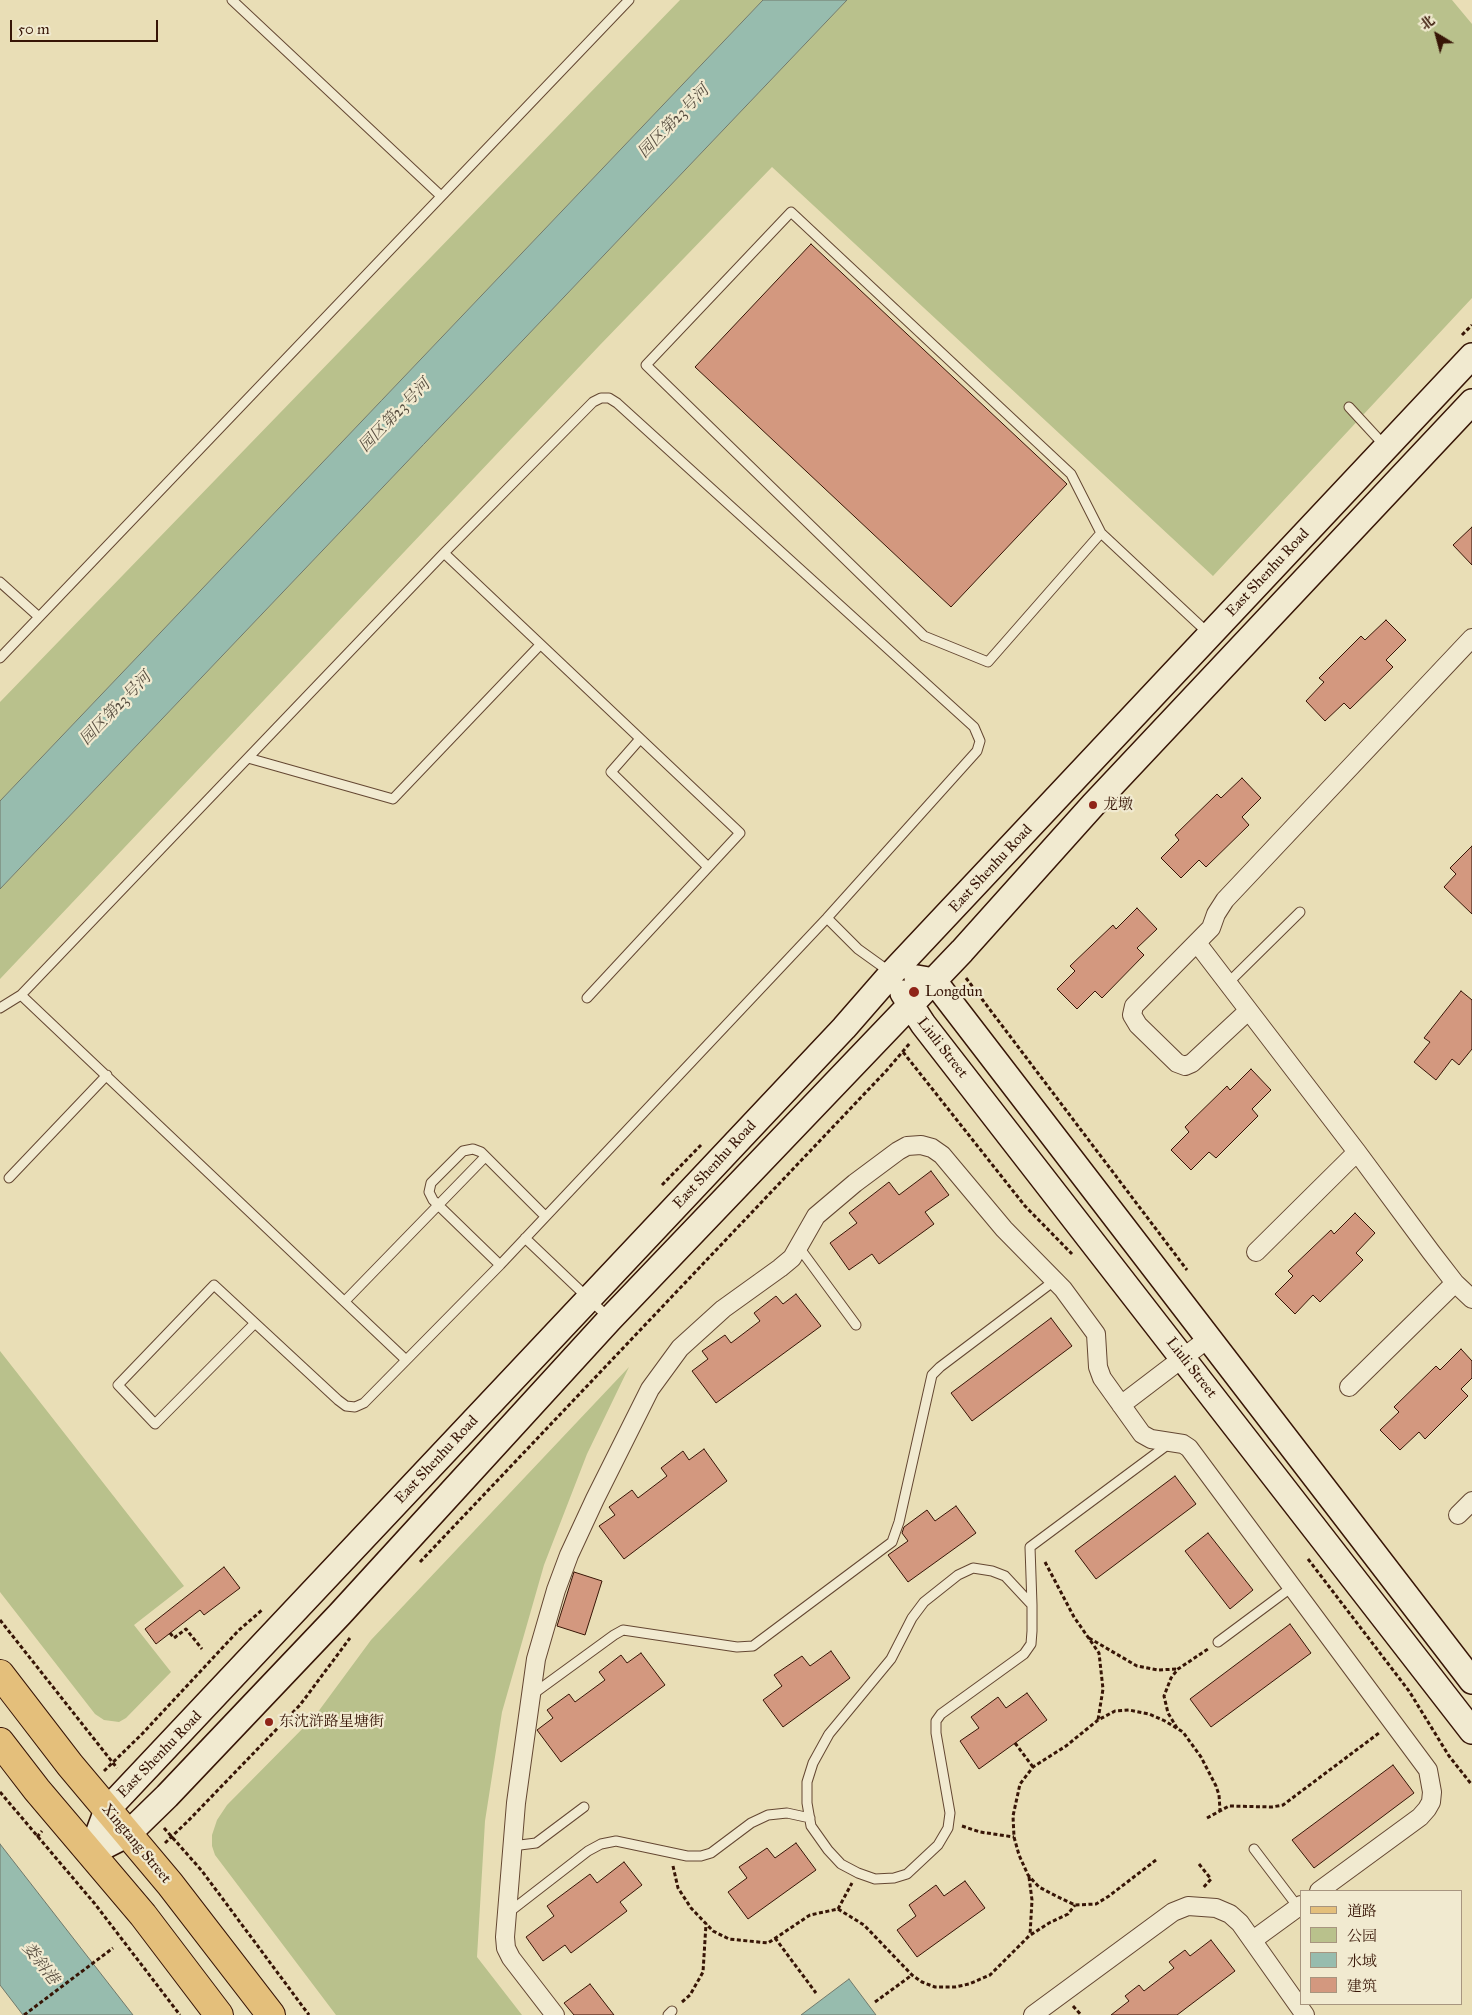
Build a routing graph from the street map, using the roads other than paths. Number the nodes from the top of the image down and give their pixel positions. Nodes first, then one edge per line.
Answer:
1 (232, 0) edge
2 (629, 0) edge
3 (441, 196) junction
4 (1472, 356) edge
5 (1472, 402) edge
6 (1349, 406) dead end
7 (1386, 447) junction
8 (1101, 533) junction
9 (444, 554) junction
10 (0, 582) edge
11 (39, 617) junction
12 (1210, 634) junction
13 (1472, 638) edge
14 (540, 645) junction
15 (0, 658) edge
16 (640, 739) junction
17 (248, 758) junction
18 (708, 867) junction
19 (1300, 912) dead end
20 (827, 918) junction
21 (1197, 943) junction
22 (892, 973) junction
23 (1228, 983) junction
24 (940, 989) junction
25 (21, 995) junction
26 (587, 998) dead end
27 (0, 1008) edge
28 (1248, 1011) junction
29 (917, 1015) junction
30 (107, 1075) junction
31 (1357, 1152) junction
32 (485, 1157) junction
33 (9, 1178) dead end
34 (438, 1206) junction
35 (545, 1216) junction
36 (525, 1238) junction
37 (798, 1246) junction
38 (1256, 1252) dead end
39 (500, 1265) junction
40 (1054, 1280) junction
41 (1455, 1283) junction
42 (589, 1298) junction
43 (1472, 1299) edge
44 (345, 1301) junction
45 (610, 1319) junction
46 (255, 1323) junction
47 (856, 1325) dead end
48 (1209, 1338) junction
49 (1183, 1358) junction
50 (406, 1360) junction
51 (1349, 1387) dead end
52 (1121, 1405) junction
53 (1172, 1441) junction
54 (1472, 1501) edge
55 (1458, 1515) dead end
56 (1292, 1587) junction
57 (1032, 1605) junction
58 (1218, 1642) road end
59 (0, 1674) edge
60 (1470, 1675) edge
61 (531, 1696) junction
62 (1472, 1731) edge
63 (0, 1742) edge
64 (584, 1807) dead end
65 (107, 1810) junction
66 (810, 1818) junction
67 (128, 1834) junction
68 (512, 1846) junction
69 (1254, 1848) dead end
70 (91, 1853) junction
71 (1320, 1890) edge
72 (1299, 1906) edge
73 (507, 1913) junction
74 (1253, 1940) junction
75 (220, 2015) edge
76 (271, 2015) edge
77 (555, 2015) edge
78 (1034, 2015) edge
79 (1305, 2015) edge

1 - 3 lane
2 - 3 lane
3 - 11 lane
4 - 7 main road, East Shenhu Road
5 - 24 main road, East Shenhu Road
6 - 7 lane
7 - 12 main road, East Shenhu Road
8 - 8 lane
8 - 12 lane
9 - 14 lane
9 - 17 lane
9 - 20 lane
10 - 11 lane
11 - 15 lane
12 - 22 main road, East Shenhu Road
13 - 21 street
14 - 16 lane
14 - 17 lane
16 - 18 lane
16 - 18 lane
17 - 25 lane
18 - 26 lane
19 - 23 lane
20 - 22 lane
20 - 35 lane
21 - 23 street
21 - 28 street
22 - 24 main road
22 - 29 main road, Liuli Street
22 - 42 main road, East Shenhu Road
23 - 28 street
24 - 29 main road, East Shenhu Road
24 - 48 main road
25 - 27 lane
25 - 30 lane
28 - 31 street
29 - 45 main road, East Shenhu Road
29 - 49 main road, Liuli Street
30 - 33 lane
30 - 44 lane
31 - 38 street
31 - 41 street
32 - 34 lane
32 - 34 lane
32 - 35 lane
34 - 39 lane
34 - 44 lane
35 - 36 lane
36 - 39 lane
36 - 42 lane
37 - 40 street
37 - 47 lane
37 - 61 street
39 - 50 lane
40 - 52 street
40 - 61 lane
41 - 43 street
41 - 51 street
42 - 45 lane
42 - 65 main road, East Shenhu Road
44 - 50 lane
45 - 67 main road, East Shenhu Road
46 - 46 lane
46 - 50 lane
48 - 49 street
48 - 60 main road
49 - 52 street
49 - 62 main road, Liuli Street
52 - 53 street
53 - 56 street
53 - 57 lane
54 - 55 street
56 - 58 lane
56 - 71 street
57 - 66 lane
57 - 66 lane
59 - 65 main road, Xingtang Street
61 - 68 street
63 - 70 main road
64 - 68 lane
65 - 67 main road, Xingtang Street
65 - 70 main road, East Shenhu Road
66 - 73 lane
67 - 70 main road, East Shenhu Road
67 - 76 main road, Xingtang Street
68 - 73 street
69 - 72 lane
70 - 75 main road
72 - 74 street
73 - 77 street
74 - 78 street
74 - 79 street

